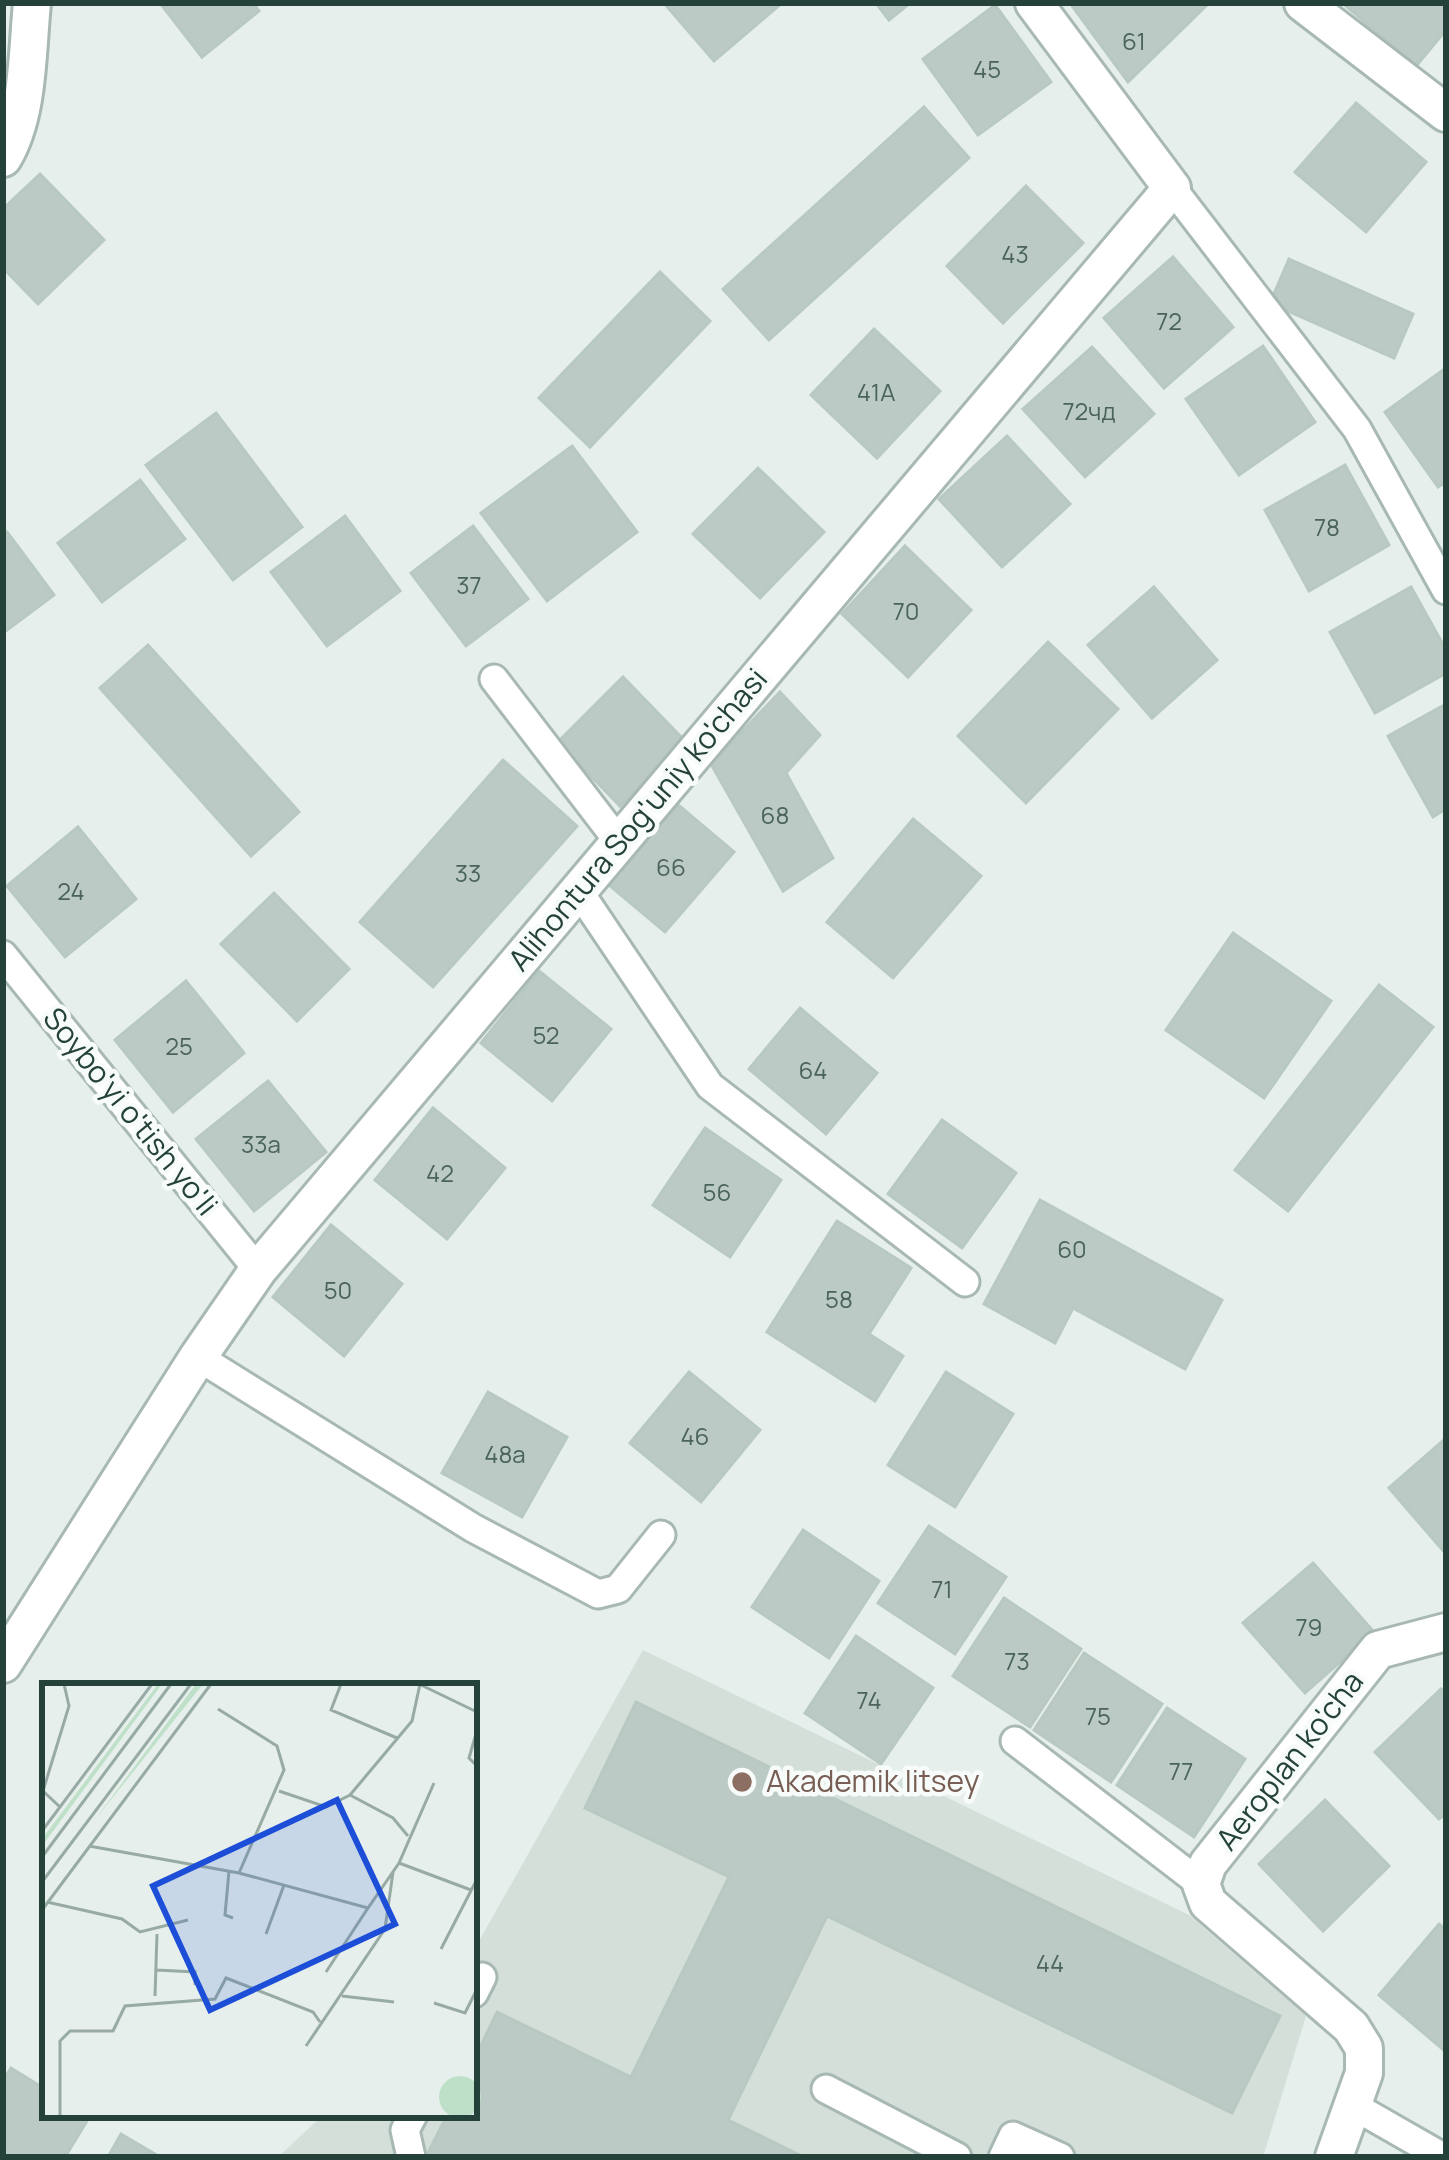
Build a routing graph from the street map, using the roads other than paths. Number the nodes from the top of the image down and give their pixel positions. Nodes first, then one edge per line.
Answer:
1 (32, 3) edge
2 (1034, 3) edge
3 (1303, 3) edge
4 (1446, 112) edge
5 (3, 158) edge
6 (1172, 188) junction
7 (1446, 590) edge
8 (494, 679) dead end
9 (619, 842) junction
10 (578, 890) junction
11 (3, 955) edge
12 (257, 1270) junction
13 (965, 1282) dead end
14 (198, 1357) junction
15 (661, 1534) dead end
16 (1446, 1632) edge
17 (3, 1664) edge
18 (1015, 1742) dead end
19 (1201, 1884) junction
20 (826, 2089) dead end
21 (1352, 2105) junction
22 (411, 2118) edge
23 (411, 2157) edge
24 (958, 2157) edge
25 (1003, 2157) edge
26 (1060, 2157) edge
27 (1334, 2157) edge
28 (1443, 2157) edge

1 - 5 street
2 - 6 street
3 - 4 street
6 - 7 lane
6 - 9 street, Alihontura Sog'uniy ko'chasi
8 - 9 lane
9 - 10 street, Alihontura Sog'uniy ko'chasi
10 - 12 street, Alihontura Sog'uniy ko'chasi
10 - 13 lane
11 - 12 lane, Soybo'yi o'tish yo'li
12 - 14 street, Alihontura Sog'uniy ko'chasi
14 - 15 lane
14 - 17 street, Alihontura Sog'uniy ko'chasi
16 - 19 street, Aeroplan ko'cha
18 - 19 lane
19 - 21 street, Aeroplan ko'cha
20 - 24 lane
21 - 27 street, Aeroplan ko'cha
21 - 28 lane
22 - 23 lane
25 - 26 lane

